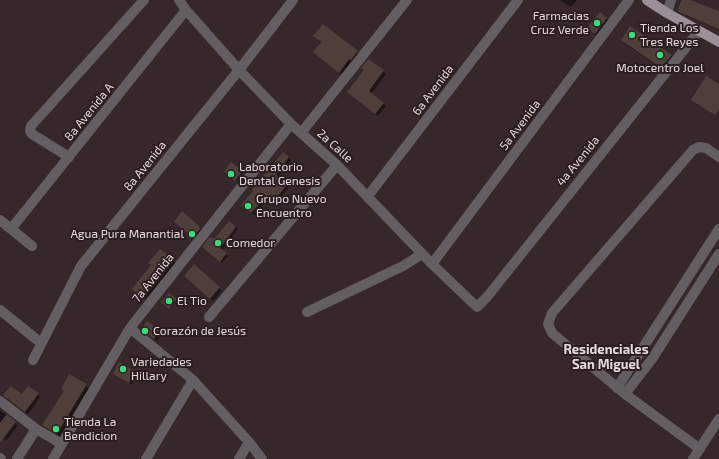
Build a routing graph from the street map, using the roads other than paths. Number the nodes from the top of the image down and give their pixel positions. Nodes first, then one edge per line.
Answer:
1 (144, 0) edge
2 (179, 0) edge
3 (294, 0) edge
4 (407, 0) edge
5 (518, 0) edge
6 (629, 0) edge
7 (648, 0) edge
8 (671, 0) edge
9 (186, 10) junction
10 (667, 13) junction
11 (699, 31) junction
12 (719, 42) edge
13 (239, 70) junction
14 (291, 124) junction
15 (301, 133) junction
16 (69, 157) junction
17 (719, 157) edge
18 (337, 165) junction
19 (368, 196) junction
20 (0, 220) edge
21 (11, 229) junction
22 (719, 229) edge
23 (32, 246) dead end
24 (422, 254) junction
25 (719, 254) edge
26 (432, 264) junction
27 (686, 281) junction
28 (698, 288) junction
29 (477, 307) joint
30 (0, 310) edge
31 (307, 312) dead end
32 (209, 317) dead end
33 (130, 328) junction
34 (41, 344) junction
35 (33, 360) dead end
36 (193, 380) junction
37 (621, 391) junction
38 (0, 401) edge
39 (719, 419) edge
40 (36, 429) junction
41 (249, 442) junction
42 (62, 444) junction
43 (700, 449) junction
44 (17, 459) edge
45 (53, 459) edge
46 (146, 459) edge
47 (239, 459) edge
48 (262, 459) edge
49 (693, 459) edge

1 - 16 street
2 - 9 street, 2a Calle
3 - 13 street, 8a Avenida
4 - 15 street
5 - 19 street, 6a Avenida
6 - 26 street, 5a Avenida
7 - 10 main road
8 - 10 street
9 - 13 street, 2a Calle
9 - 16 street, 8a Avenida A
10 - 11 main road
11 - 12 main road
11 - 29 street, 4a Avenida
13 - 14 street, 2a Calle
13 - 34 street, 8a Avenida
14 - 15 street, 2a Calle
14 - 33 street, 7a Avenida
15 - 18 street, 2a Calle
16 - 21 street, 8a Avenida A
17 - 37 street
18 - 19 street, 2a Calle
18 - 32 street
19 - 24 street, 2a Calle
20 - 21 street
21 - 23 street
22 - 27 street
24 - 26 street, 2a Calle
24 - 31 street
25 - 28 street
26 - 29 street, 2a Calle
27 - 28 street
27 - 37 street
28 - 37 street
30 - 34 street
33 - 36 street
33 - 42 street, 7a Avenida
34 - 35 street, 8a Avenida
36 - 41 street
36 - 46 street
37 - 43 street
38 - 40 street
39 - 43 street
40 - 42 street
40 - 44 street
41 - 47 street
41 - 48 street
42 - 45 street, 7a Avenida
43 - 49 street

